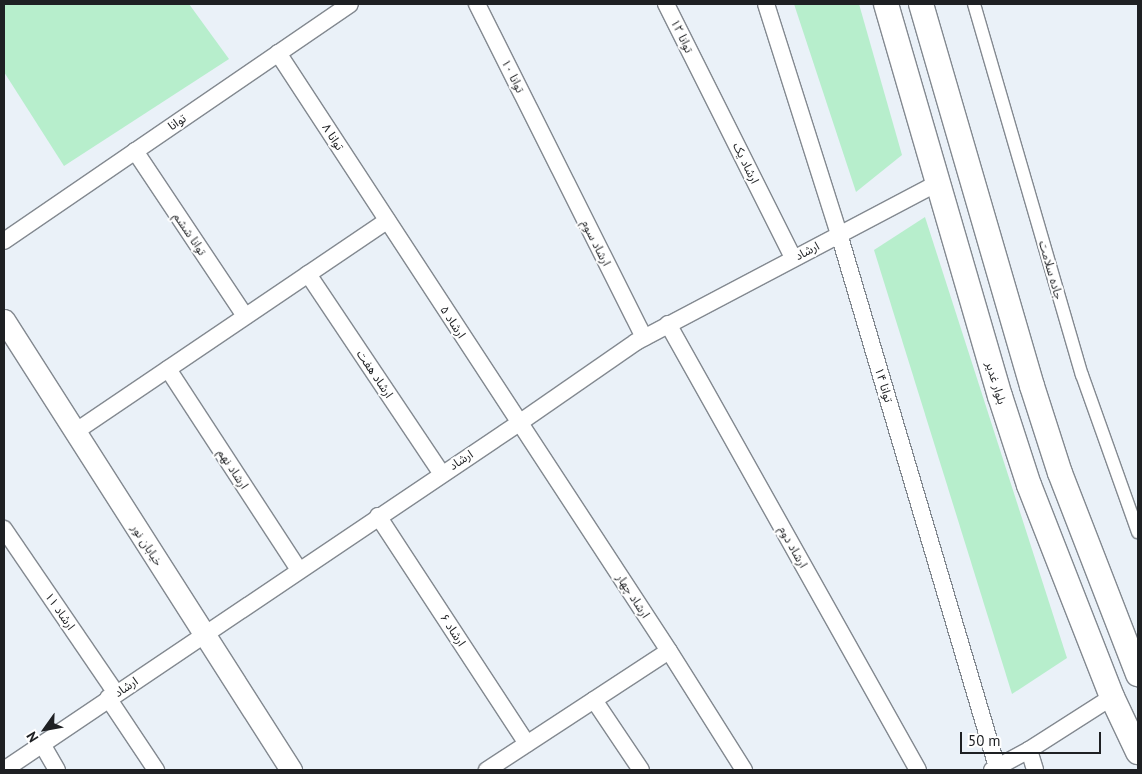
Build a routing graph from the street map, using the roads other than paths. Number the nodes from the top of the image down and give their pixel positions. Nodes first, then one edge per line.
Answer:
1 (350, 4) edge
2 (477, 4) edge
3 (666, 4) edge
4 (766, 4) edge
5 (886, 4) edge
6 (921, 4) edge
7 (974, 4) edge
8 (278, 53) junction
9 (698, 68) joint
10 (549, 148) joint
11 (135, 151) junction
12 (938, 183) junction
13 (387, 221) junction
14 (839, 234) junction
15 (4, 241) edge
16 (793, 258) junction
17 (308, 274) junction
18 (245, 316) junction
19 (4, 320) edge
20 (668, 324) junction
21 (644, 338) junction
22 (168, 369) junction
23 (519, 423) junction
24 (75, 432) junction
25 (442, 473) junction
26 (378, 516) junction
27 (4, 529) edge
28 (1138, 532) edge
29 (299, 570) junction
30 (204, 634) junction
31 (669, 651) junction
32 (1138, 674) edge
33 (112, 696) junction
34 (1112, 697) junction
35 (594, 700) junction
36 (42, 744) junction
37 (527, 744) junction
38 (1029, 750) junction
39 (1138, 752) edge
40 (994, 769) edge
41 (4, 770) edge
42 (57, 770) edge
43 (156, 770) edge
44 (291, 770) edge
45 (487, 770) edge
46 (641, 770) edge
47 (744, 770) edge
48 (918, 770) edge
49 (1035, 770) edge

1 - 8 street, توانا
2 - 10 street, توانا ۱۰
3 - 9 street, توانا ۱۲
4 - 14 street, توانا ۱۴
5 - 12 main road, بلوار غدیر
6 - 32 main road
7 - 28 street, جاده سلامت
8 - 11 street, توانا
8 - 13 street, توانا ۸
9 - 16 street, ارشاد یک
10 - 21 street, ارشاد سوم
11 - 15 street, توانا
11 - 18 street, توانا ششم
12 - 14 street, ارشاد
12 - 34 main road, بلوار غدیر
13 - 17 street
13 - 23 street, ارشاد ۵
14 - 16 street, ارشاد
14 - 40 street, توانا ۱۴
16 - 20 street, ارشاد
17 - 18 street
17 - 25 street, ارشاد هفت
18 - 22 street
19 - 24 street, خیابان نور
20 - 21 street, ارشاد
20 - 48 street, ارشاد دوم
21 - 23 street, ارشاد
22 - 24 street
22 - 29 street, ارشاد نهم
23 - 25 street, ارشاد
23 - 31 street, ارشاد چهار
24 - 30 street, خیابان نور
25 - 26 street, ارشاد
26 - 29 street, ارشاد
26 - 37 street, ارشاد ۶
27 - 33 street, ارشاد ۱۱
29 - 30 street, ارشاد
30 - 33 street, ارشاد
30 - 44 street, خیابان نور
31 - 35 street
31 - 47 street, ارشاد چهار
33 - 36 street, ارشاد
33 - 43 street, ارشاد ۱۱
34 - 38 street
34 - 39 main road, بلوار غدیر
35 - 37 street
35 - 46 street
36 - 41 street, ارشاد
36 - 42 street
37 - 45 street
38 - 40 street
38 - 49 street

